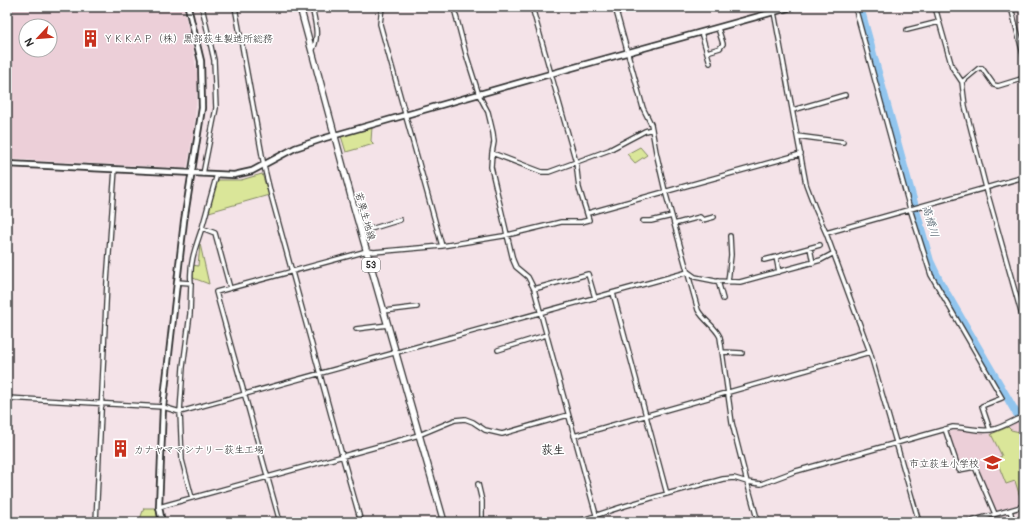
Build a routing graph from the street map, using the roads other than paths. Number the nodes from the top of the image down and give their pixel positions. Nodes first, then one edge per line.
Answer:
1 (188, 7) edge
2 (202, 7) edge
3 (235, 7) edge
4 (313, 7) edge
5 (382, 7) edge
6 (453, 7) edge
7 (532, 7) edge
8 (615, 7) edge
9 (772, 7) edge
10 (792, 7) edge
11 (855, 7) edge
12 (935, 7) edge
13 (1011, 7) edge
14 (300, 9) edge
15 (774, 12) junction
16 (939, 22) junction
17 (718, 28) junction
18 (907, 30) dead end
19 (701, 32) junction
20 (312, 52) junction
21 (628, 52) junction
22 (707, 52) junction
23 (1024, 58) edge
24 (710, 63) dead end
25 (550, 74) junction
26 (1024, 78) edge
27 (962, 82) junction
28 (479, 95) junction
29 (845, 95) dead end
30 (793, 110) junction
31 (405, 115) junction
32 (652, 129) junction
33 (334, 135) junction
34 (797, 136) junction
35 (843, 142) dead end
36 (492, 153) junction
37 (801, 154) junction
38 (576, 162) junction
39 (7, 164) edge
40 (264, 166) junction
41 (115, 169) junction
42 (191, 174) junction
43 (203, 174) junction
44 (217, 174) junction
45 (1024, 177) edge
46 (986, 188) junction
47 (665, 191) junction
48 (910, 209) junction
49 (588, 213) junction
50 (672, 216) junction
51 (714, 217) dead end
52 (400, 220) dead end
53 (643, 221) dead end
54 (674, 224) junction
55 (202, 228) junction
56 (361, 232) junction
57 (826, 233) junction
58 (507, 235) junction
59 (730, 236) dead end
60 (820, 245) dead end
61 (442, 246) junction
62 (810, 248) junction
63 (367, 251) junction
64 (834, 253) junction
65 (776, 257) junction
66 (764, 260) dead end
67 (813, 263) junction
68 (291, 271) junction
69 (688, 272) junction
70 (780, 272) junction
71 (718, 281) junction
72 (177, 282) junction
73 (728, 282) junction
74 (191, 283) junction
75 (230, 288) junction
76 (534, 289) junction
77 (613, 293) junction
78 (595, 298) junction
79 (723, 299) dead end
80 (417, 306) dead end
81 (384, 311) junction
82 (540, 313) junction
83 (1024, 323) edge
84 (388, 325) junction
85 (356, 329) dead end
86 (546, 335) junction
87 (498, 350) dead end
88 (723, 352) junction
89 (870, 352) junction
90 (396, 353) junction
91 (742, 353) dead end
92 (320, 374) junction
93 (727, 393) junction
94 (245, 394) junction
95 (7, 398) edge
96 (103, 403) junction
97 (163, 407) junction
98 (180, 412) junction
99 (568, 415) junction
100 (647, 415) junction
101 (1024, 416) edge
102 (945, 429) junction
103 (990, 430) junction
104 (419, 435) junction
105 (574, 436) junction
106 (896, 443) junction
107 (342, 455) junction
108 (268, 477) junction
109 (747, 482) junction
110 (478, 484) dead end
111 (667, 494) junction
112 (192, 498) junction
113 (1024, 506) edge
114 (160, 507) junction
115 (1010, 510) junction
116 (995, 514) junction
117 (596, 515) junction
118 (919, 521) edge
119 (96, 522) edge
120 (162, 522) edge
121 (280, 522) edge
122 (362, 522) edge
123 (444, 522) edge
124 (482, 522) edge
125 (578, 522) edge
126 (598, 522) edge
127 (758, 522) edge
128 (911, 522) edge
129 (968, 522) edge
130 (1013, 522) edge

1 - 42 street
2 - 43 street
3 - 40 street
4 - 14 street
4 - 20 street
5 - 31 street
6 - 28 street
7 - 25 street
8 - 21 street
9 - 15 street
10 - 15 street
11 - 48 street
12 - 16 street
13 - 23 street
14 - 20 main road, 若栗生地線 / 53
15 - 17 street
15 - 30 street
16 - 18 street
16 - 27 street
17 - 19 street
17 - 22 street
19 - 21 street
19 - 22 street
20 - 33 main road, 若栗生地線 / 53
21 - 25 street
21 - 32 street
22 - 24 street
25 - 28 street
25 - 38 street
26 - 27 street
27 - 46 street
28 - 31 street
28 - 36 street
29 - 30 street
30 - 34 street
31 - 33 street
31 - 61 street
32 - 38 street
32 - 47 street
33 - 40 street
33 - 56 main road, 若栗生地線 / 53
34 - 35 street
34 - 37 street
36 - 38 street
36 - 58 street
37 - 47 street
37 - 57 street
38 - 49 street
39 - 41 street
40 - 44 street
40 - 68 street
41 - 42 street
41 - 96 street
42 - 43 street
42 - 72 street
43 - 44 street
44 - 55 street
45 - 46 street
46 - 48 street
46 - 83 street
47 - 49 street
47 - 50 street
48 - 57 street
48 - 103 street
49 - 58 street
50 - 53 street
50 - 54 street
51 - 54 street
52 - 56 street
54 - 69 street
55 - 74 street
55 - 75 street
56 - 63 main road, 若栗生地線 / 53
57 - 64 street
58 - 61 street
58 - 76 street
59 - 73 street
60 - 62 street
61 - 63 street
62 - 65 street
62 - 67 street
63 - 68 street
63 - 81 main road, 若栗生地線 / 53
64 - 67 street
64 - 89 street
65 - 66 street
65 - 70 street
67 - 70 street
68 - 75 street
68 - 92 street
69 - 71 street
69 - 77 street
69 - 88 street
70 - 73 street
71 - 73 street
71 - 79 street
72 - 74 street
72 - 97 street
74 - 98 street
75 - 94 street
76 - 78 street
76 - 82 street
77 - 78 street
77 - 100 street
78 - 82 street
80 - 81 street
81 - 84 main road, 若栗生地線 / 53
82 - 86 street
82 - 90 street
84 - 85 street
84 - 90 main road, 若栗生地線 / 53
86 - 87 street
86 - 99 street
88 - 91 street
88 - 93 street
89 - 93 street
89 - 106 street
90 - 92 street
90 - 104 main road, 若栗生地線 / 53
92 - 94 street
92 - 107 street
93 - 100 street
93 - 109 street
94 - 98 street
94 - 108 street
95 - 96 street
96 - 97 street
96 - 119 street
97 - 98 street
97 - 114 street
98 - 112 street
99 - 104 street
99 - 105 street
100 - 105 street
100 - 111 street
101 - 103 street
102 - 103 street
102 - 106 street
102 - 116 street
104 - 107 street
104 - 123 main road, 若栗生地線 / 53
105 - 117 street
106 - 109 street
106 - 118 street
107 - 108 street
107 - 122 street
108 - 112 street
108 - 121 street
109 - 111 street
109 - 127 street
110 - 124 street
111 - 117 street
112 - 114 street
113 - 115 street
114 - 120 street
115 - 116 street
115 - 130 street
116 - 129 street
117 - 125 street
117 - 126 street
118 - 128 street

